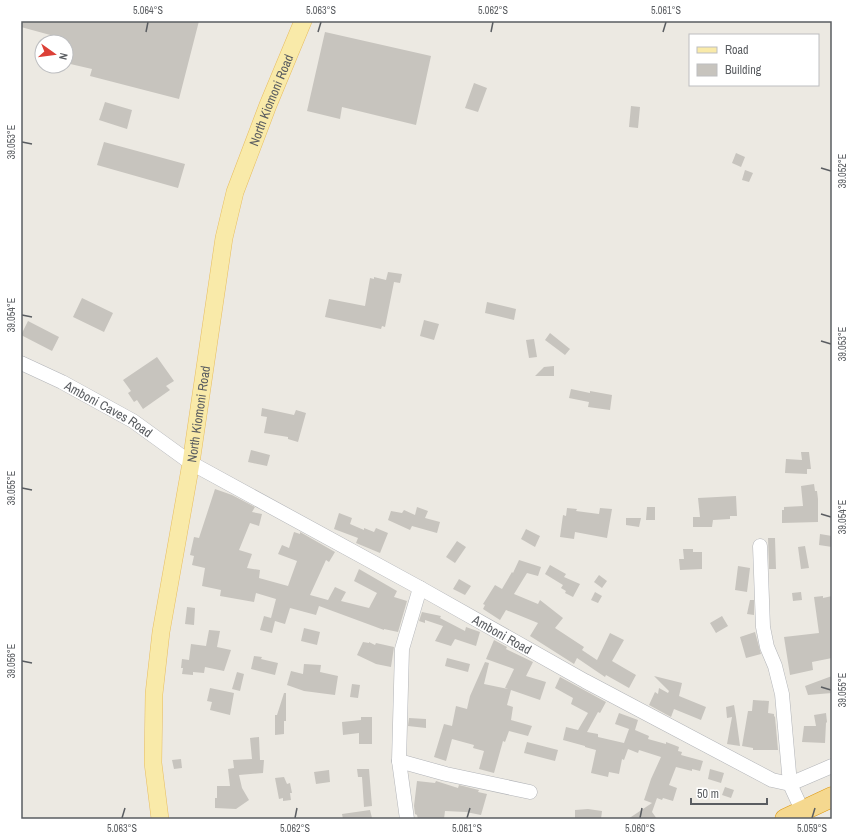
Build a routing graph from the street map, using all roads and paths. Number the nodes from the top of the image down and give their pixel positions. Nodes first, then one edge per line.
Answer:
1 (303, 21) edge
2 (21, 363) edge
3 (191, 463) junction
4 (760, 546) dead end
5 (420, 588) junction
6 (398, 761) junction
7 (832, 766) edge
8 (790, 784) junction
9 (530, 792) dead end
10 (832, 797) edge
11 (802, 810) junction
12 (160, 819) edge
13 (407, 819) edge
14 (785, 819) edge

1 - 3 main road, North Kiomoni Road
2 - 3 street, Amboni Caves Road
3 - 5 street, Amboni Road
3 - 12 main road, North Kiomoni Road
4 - 8 street
5 - 6 street
5 - 8 street, Amboni Road
6 - 9 street
6 - 13 street
7 - 8 street
8 - 11 street
10 - 11 highway
11 - 14 highway

